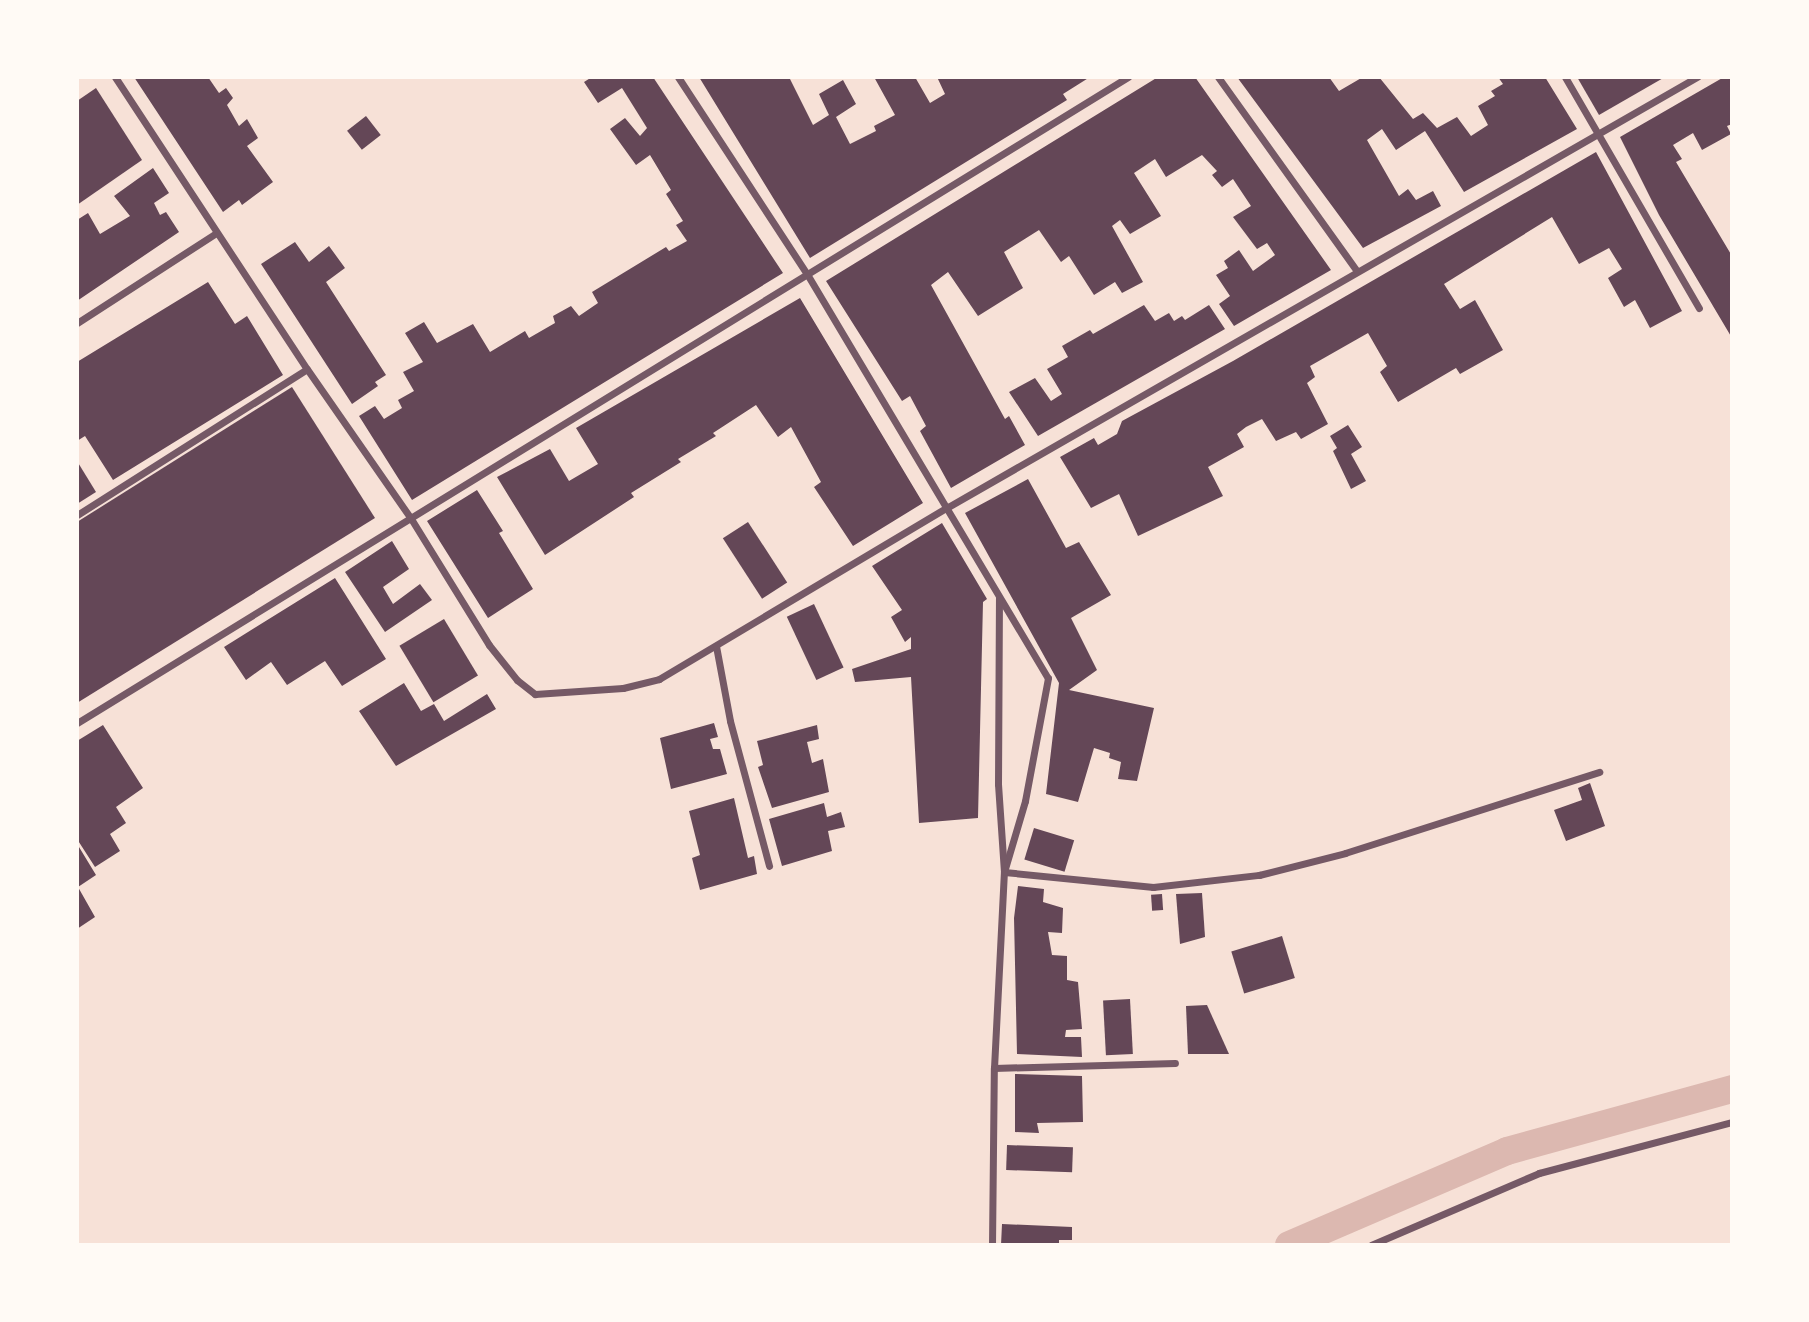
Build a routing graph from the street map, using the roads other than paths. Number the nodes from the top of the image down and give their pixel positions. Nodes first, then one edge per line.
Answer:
1 (115, 77) edge
2 (678, 77) edge
3 (1128, 77) edge
4 (1218, 77) edge
5 (1565, 77) edge
6 (1697, 77) edge
7 (1598, 132) junction
8 (216, 233) junction
9 (1356, 270) junction
10 (807, 274) junction
11 (1699, 309) dead end
12 (77, 323) edge
13 (307, 369) junction
14 (947, 507) junction
15 (77, 515) edge
16 (410, 517) junction
17 (999, 597) junction
18 (716, 646) junction
19 (77, 723) edge
20 (1599, 772) dead end
21 (769, 866) dead end
22 (1004, 872) junction
23 (1175, 1063) dead end
24 (994, 1068) junction
25 (1732, 1122) edge
26 (992, 1245) edge
27 (1371, 1245) edge

1 - 8 street
2 - 10 street
3 - 10 street
4 - 9 street
5 - 7 street
6 - 7 street
7 - 9 street
7 - 11 street
8 - 12 street
8 - 13 street
9 - 14 street
10 - 14 street
10 - 16 street
13 - 15 street
13 - 16 street
14 - 17 street
14 - 18 street
16 - 18 street
16 - 19 street
17 - 22 street
17 - 22 street
18 - 21 street
20 - 22 street
22 - 24 street
23 - 24 street
24 - 26 street
25 - 27 street

